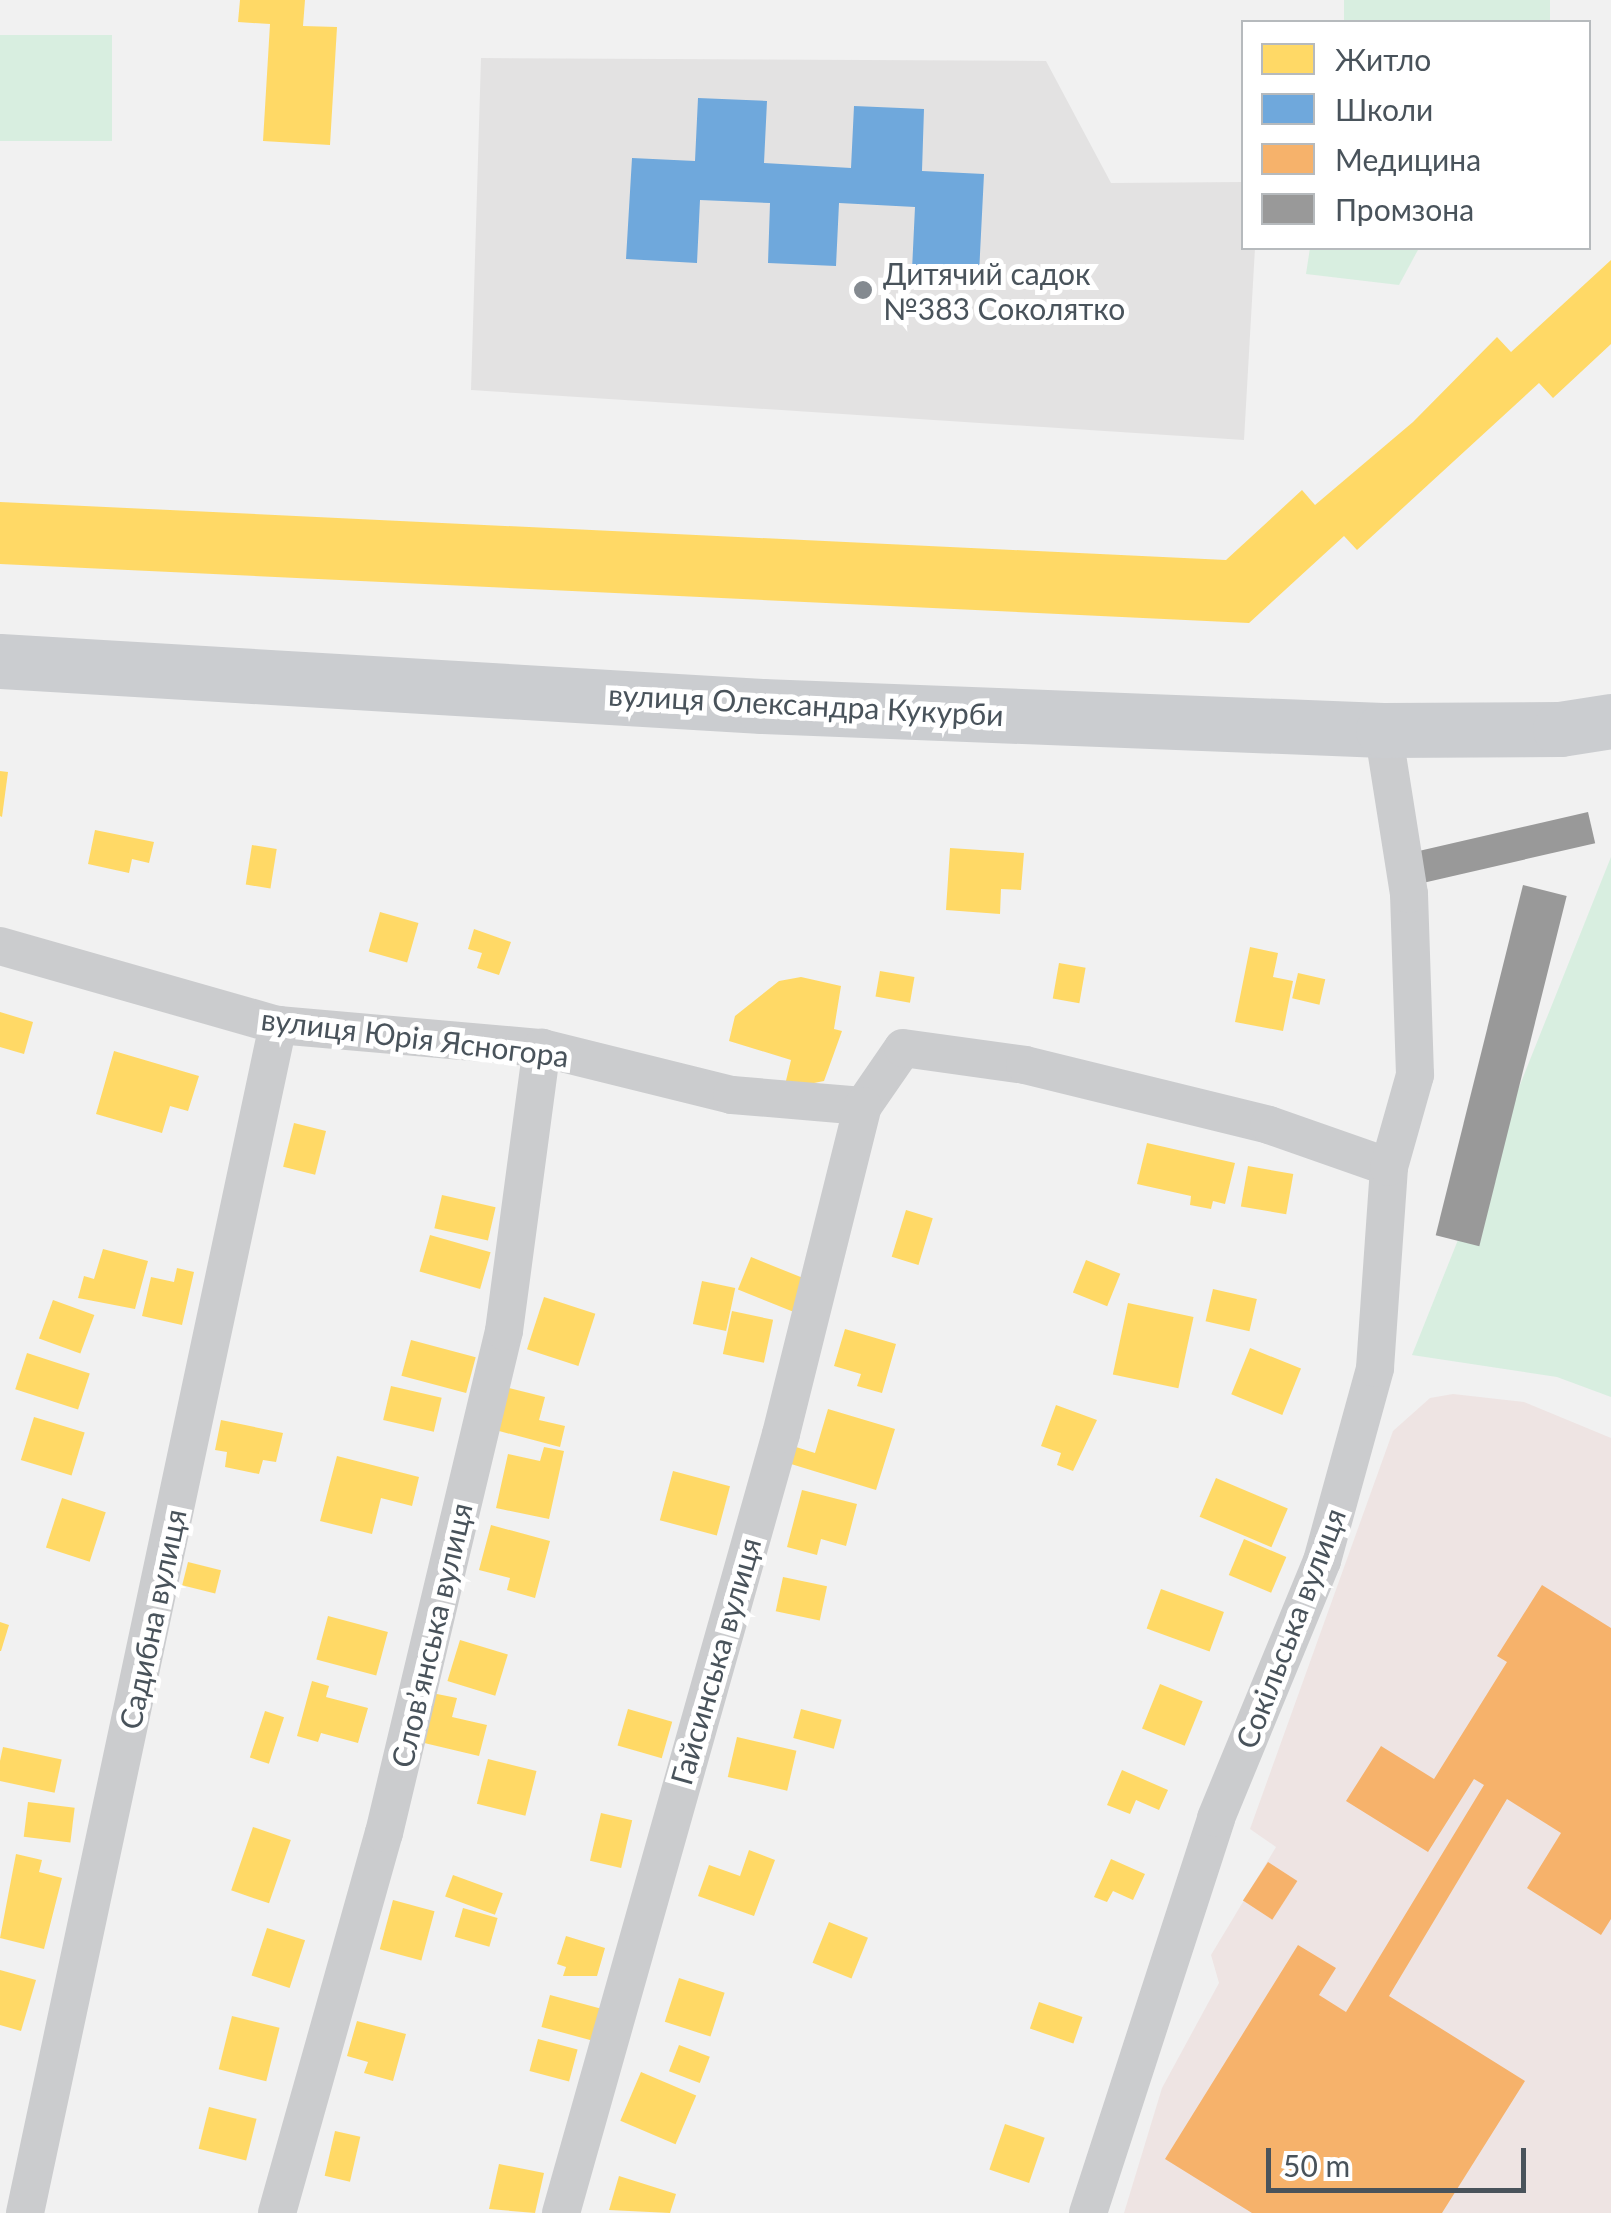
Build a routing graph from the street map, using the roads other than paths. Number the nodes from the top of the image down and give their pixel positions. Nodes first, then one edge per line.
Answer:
1 (0, 661) edge
2 (1611, 722) edge
3 (1383, 730) junction
4 (0, 946) edge
5 (278, 1025) junction
6 (542, 1048) junction
7 (864, 1106) junction
8 (1389, 1167) junction
9 (25, 2213) edge
10 (277, 2213) edge
11 (561, 2213) edge
12 (1088, 2213) edge

1 - 3 street, вулиця Олександра Кукурби
2 - 3 street, вулиця Олександра Кукурби
3 - 8 street, Сокільська вулиця
4 - 5 street, вулиця Юрія Ясногора
5 - 6 street, вулиця Юрія Ясногора
5 - 9 street, Садибна вулиця
6 - 7 street, вулиця Юрія Ясногора
6 - 10 street, Словʼянська вулиця
7 - 8 street
7 - 11 street, Гайсинська вулиця
8 - 12 street, Сокільська вулиця

